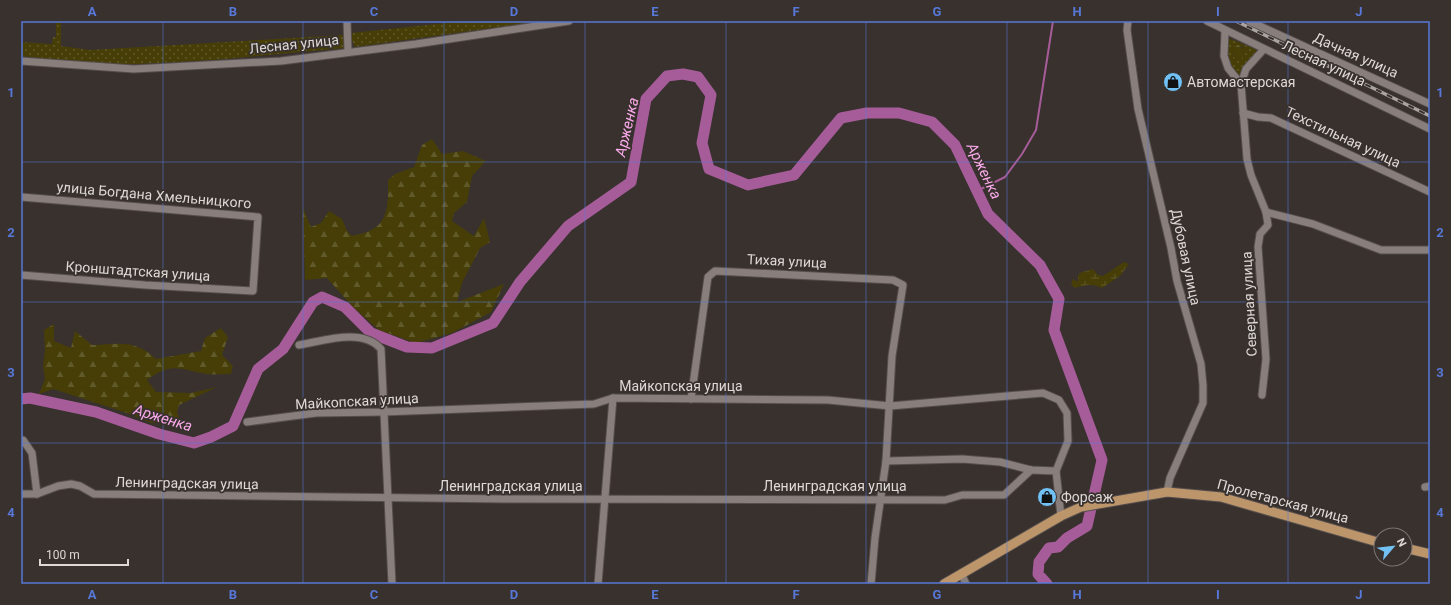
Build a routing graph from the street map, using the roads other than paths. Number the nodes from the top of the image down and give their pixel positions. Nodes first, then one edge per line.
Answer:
1 (347, 21) edge
2 (569, 21) edge
3 (1128, 21) edge
4 (1207, 21) edge
5 (1249, 21) edge
6 (1225, 31) junction
7 (1264, 49) junction
8 (348, 51) junction
9 (21, 61) edge
10 (1241, 84) junction
11 (1430, 104) edge
12 (1243, 113) junction
13 (1430, 129) edge
14 (1430, 192) edge
15 (21, 197) edge
16 (1266, 212) junction
17 (1430, 250) edge
18 (21, 275) edge
19 (253, 291) joint
20 (299, 345) dead end
21 (1262, 395) dead end
22 (613, 398) junction
23 (691, 398) junction
24 (890, 406) junction
25 (383, 412) junction
26 (247, 422) dead end
27 (21, 440) edge
28 (886, 461) junction
29 (1031, 470) junction
30 (1056, 471) junction
31 (1167, 492) junction
32 (21, 494) edge
33 (36, 494) junction
34 (388, 498) junction
35 (606, 499) junction
36 (880, 499) junction
37 (1061, 516) junction
38 (1373, 541) edge
39 (1413, 550) edge
40 (1430, 554) edge
41 (964, 580) edge
42 (392, 584) edge
43 (598, 584) edge
44 (871, 584) edge
45 (944, 584) edge

1 - 8 street
2 - 8 street, Лесная улица
3 - 31 street, Дубовая улица
4 - 6 street, Лесная улица
5 - 11 street, Дачная улица
6 - 7 street, Лесная улица
6 - 10 street
7 - 10 street
7 - 13 street, Лесная улица
8 - 9 street, Лесная улица
10 - 12 street
12 - 14 street, Техстильная улица
12 - 16 street
15 - 19 street, улица Богдана Хмельницкого
16 - 17 street
16 - 21 street, Северная улица
18 - 19 street, Кронштадтская улица
20 - 25 street
22 - 23 street, Майкопская улица
22 - 25 street, Майкопская улица
22 - 35 street
23 - 24 street, Майкопская улица
23 - 24 street, Тихая улица
24 - 28 street
24 - 30 street, Майкопская улица
25 - 26 street, Майкопская улица
25 - 34 street
27 - 33 street
28 - 29 street
28 - 36 street
29 - 30 street
29 - 36 street, Ленинградская улица
30 - 37 street
31 - 37 main road, Пролетарская улица
31 - 38 main road, Пролетарская улица
32 - 33 street, Ленинградская улица
33 - 34 street, Ленинградская улица
34 - 35 street, Ленинградская улица
34 - 42 street
35 - 36 street, Ленинградская улица
35 - 43 street
36 - 44 street
37 - 41 main road, Пролетарская улица
39 - 40 main road
41 - 45 main road, Пролетарская улица

